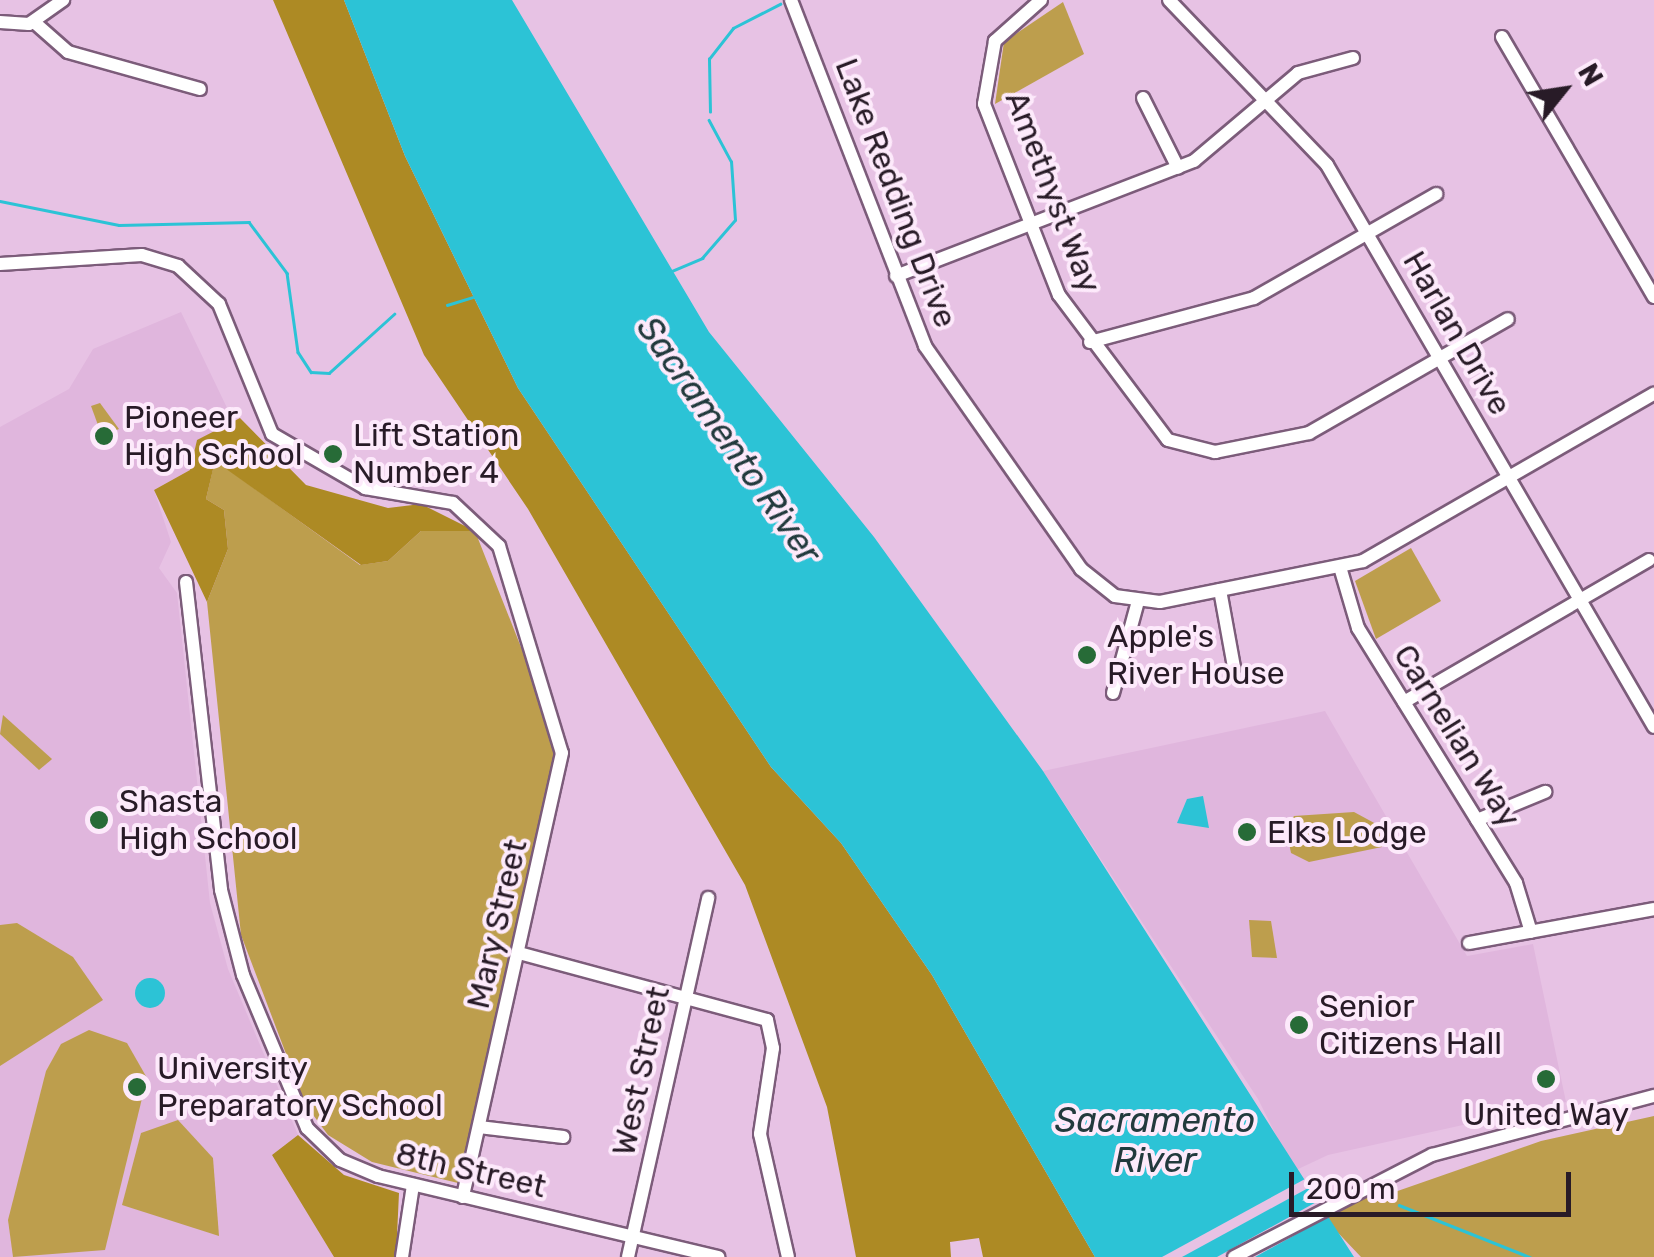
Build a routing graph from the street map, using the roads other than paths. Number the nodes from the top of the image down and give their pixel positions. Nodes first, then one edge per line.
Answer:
1 (64, 0) edge
2 (1041, 0) edge
3 (1169, 0) edge
4 (793, 4) edge
5 (0, 22) edge
6 (34, 22) junction
7 (1502, 38) dead end
8 (1353, 58) dead end
9 (200, 90) dead end
10 (1142, 98) dead end
11 (1266, 100) junction
12 (1178, 168) junction
13 (1436, 194) dead end
14 (1031, 224) junction
15 (1367, 234) junction
16 (0, 264) edge
17 (896, 276) junction
18 (1654, 297) edge
19 (1508, 319) dead end
20 (1090, 342) junction
21 (1440, 359) junction
22 (1654, 394) edge
23 (1510, 478) junction
24 (1649, 560) dead end
25 (1340, 567) junction
26 (186, 582) dead end
27 (1220, 590) junction
28 (1580, 599) junction
29 (1138, 601) junction
30 (1234, 667) dead end
31 (1113, 693) dead end
32 (1404, 702) junction
33 (1654, 727) edge
34 (1545, 792) dead end
35 (1476, 820) junction
36 (708, 898) dead end
37 (1654, 909) edge
38 (1531, 932) junction
39 (1469, 943) dead end
40 (519, 953) junction
41 (686, 992) junction
42 (1654, 1096) edge
43 (479, 1126) junction
44 (562, 1137) dead end
45 (412, 1185) junction
46 (463, 1196) junction
47 (632, 1236) junction
48 (402, 1257) edge
49 (628, 1257) edge
50 (719, 1257) edge
51 (788, 1257) edge
52 (1234, 1257) edge

1 - 6 street
2 - 14 street, Amethyst Way
3 - 11 street, Harlan Drive
4 - 17 street, Lake Redding Drive
5 - 6 street
6 - 9 street
7 - 18 street
8 - 11 street
10 - 12 street
11 - 12 street
11 - 15 street, Harlan Drive
12 - 14 street
13 - 15 street
14 - 17 street
14 - 20 street, Amethyst Way
15 - 20 street
15 - 21 street, Harlan Drive
16 - 40 street, Mary Street
17 - 29 street, Lake Redding Drive
19 - 21 street, Amethyst Way
20 - 21 street, Amethyst Way
21 - 23 street, Harlan Drive
22 - 23 street
23 - 25 street
23 - 28 street, Harlan Drive
24 - 28 street
25 - 27 street
25 - 32 street, Carnelian Way
26 - 45 street, 8th Street
27 - 29 street
27 - 30 street
28 - 32 street
28 - 33 street, Harlan Drive
29 - 31 street
32 - 35 street, Carnelian Way
34 - 35 street
35 - 38 street, Carnelian Way
36 - 41 street, West Street
37 - 38 street
38 - 39 street
40 - 41 street
40 - 43 street, Mary Street
41 - 47 street, West Street
41 - 51 street
42 - 52 street
43 - 44 street
43 - 46 street, Mary Street
45 - 46 street, 8th Street
45 - 48 street
46 - 47 street, 8th Street
47 - 49 street, West Street
47 - 50 street, 8th Street

